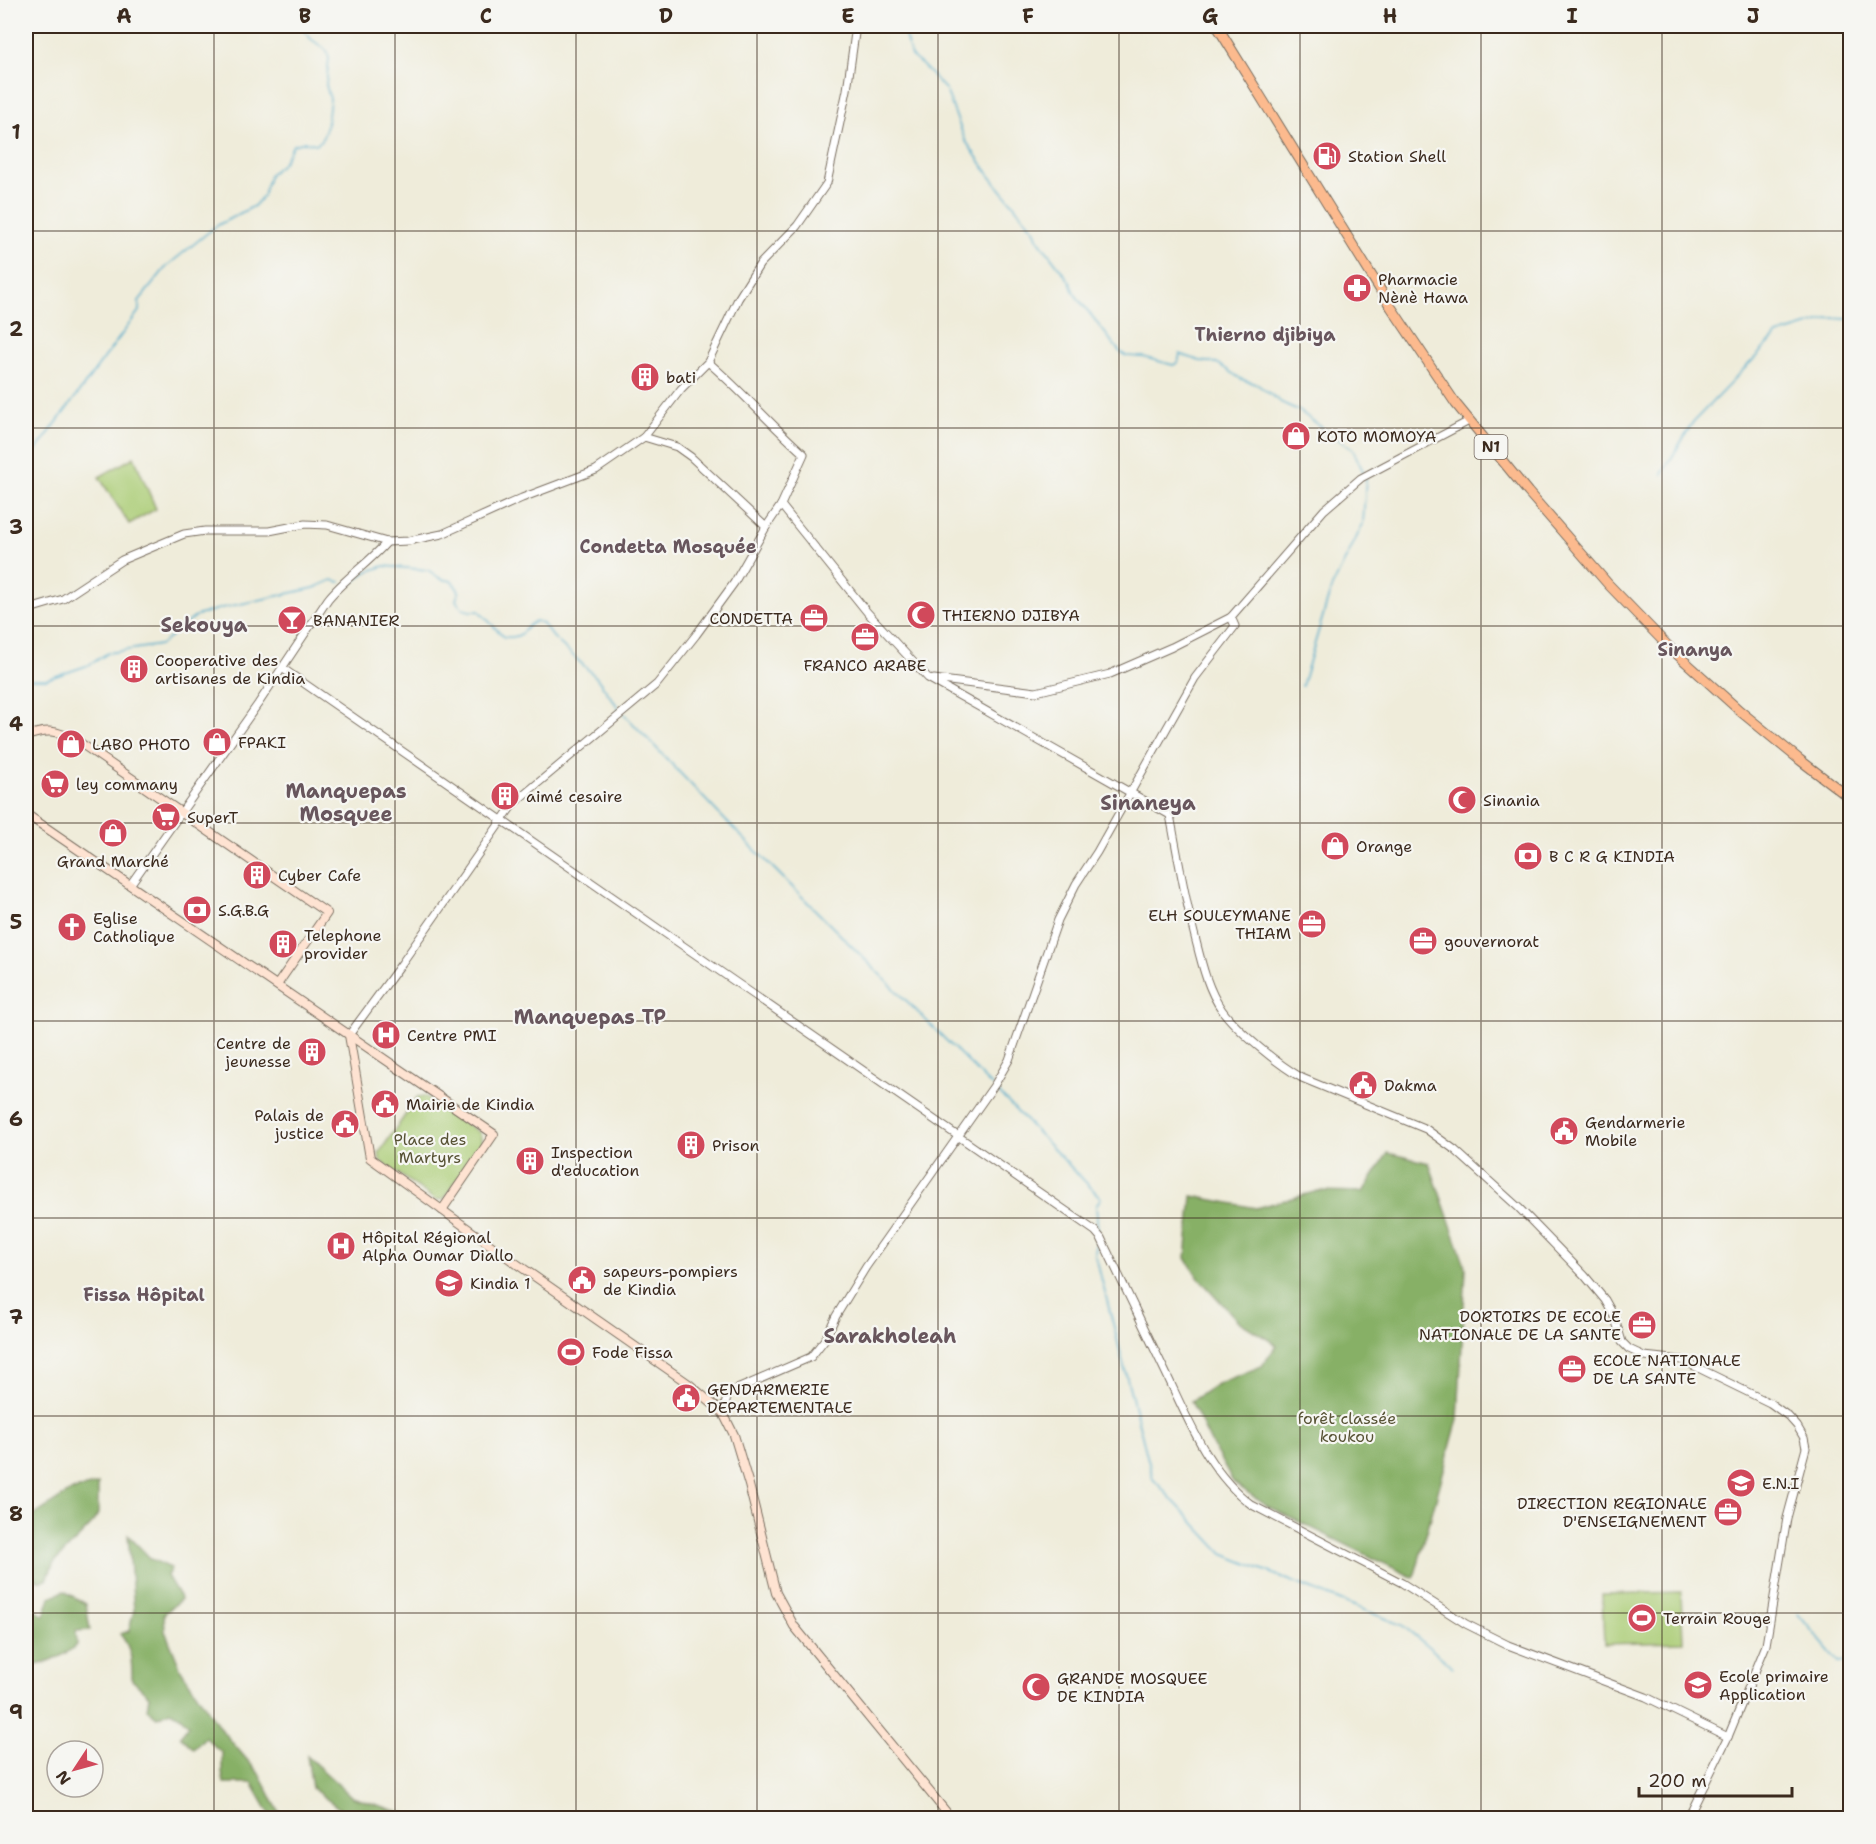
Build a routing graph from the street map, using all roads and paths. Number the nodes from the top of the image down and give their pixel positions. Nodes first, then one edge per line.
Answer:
1 (856, 26) edge
2 (1217, 26) edge
3 (708, 362) junction
4 (1469, 421) junction
5 (644, 437) junction
6 (782, 505) junction
7 (766, 527) junction
8 (387, 542) junction
9 (26, 610) edge
10 (1232, 617) junction
11 (282, 668) junction
12 (928, 678) junction
13 (26, 736) edge
14 (1130, 793) junction
15 (1851, 798) edge
16 (180, 812) junction
17 (26, 814) edge
18 (501, 819) junction
19 (130, 885) junction
20 (277, 985) junction
21 (349, 1035) junction
22 (958, 1134) junction
23 (442, 1210) junction
24 (723, 1413) junction
25 (1728, 1737) junction
26 (951, 1818) edge
27 (1688, 1818) edge

1 - 3 street
2 - 4 highway, N1
3 - 5 street
3 - 6 street
4 - 10 street
4 - 15 highway, N1
5 - 7 street
5 - 8 street
6 - 7 street
6 - 12 street
7 - 18 street
8 - 9 street
8 - 11 street
10 - 12 street
10 - 14 street
11 - 16 street
11 - 18 street
12 - 14 street
13 - 16 main road
14 - 22 street
14 - 25 street
16 - 19 street
16 - 20 main road
17 - 19 main road
18 - 21 street
18 - 22 street
19 - 20 main road
20 - 21 main road
21 - 23 main road
21 - 23 main road
22 - 24 street
22 - 25 street
23 - 24 main road
24 - 26 main road
25 - 27 street

